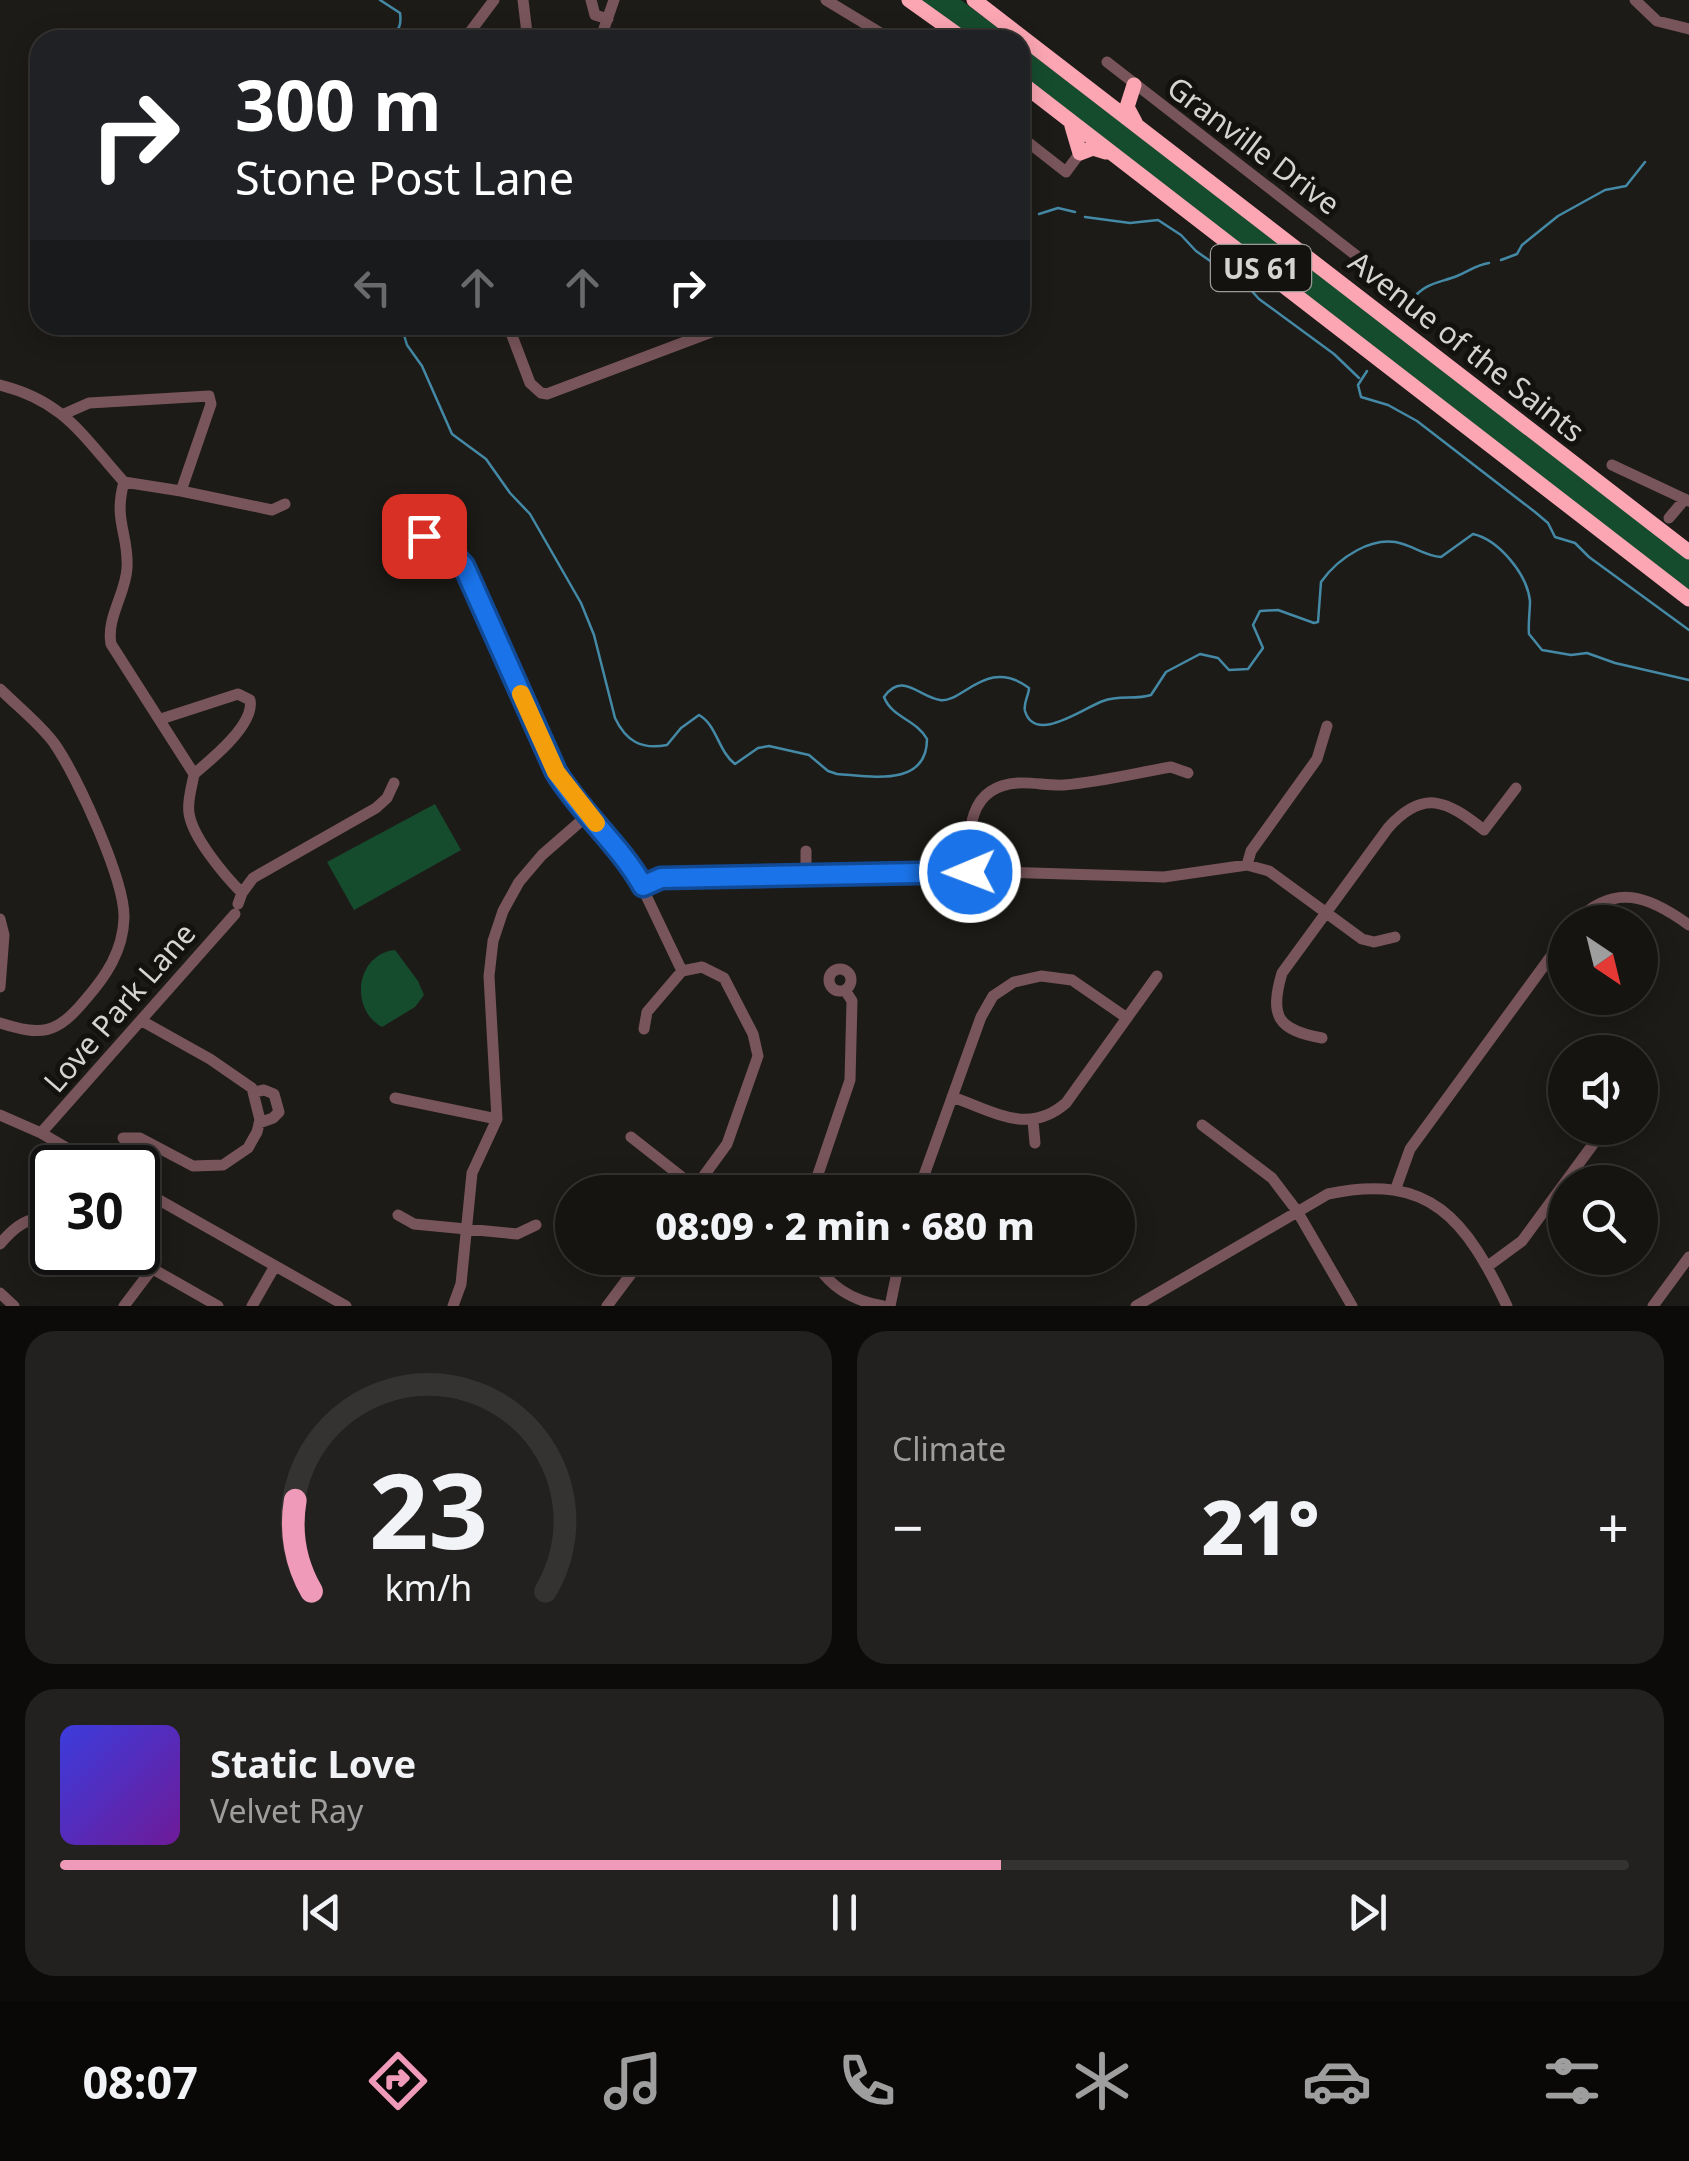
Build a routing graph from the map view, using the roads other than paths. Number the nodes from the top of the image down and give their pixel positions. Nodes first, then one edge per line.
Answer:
1 (494, 0) edge
2 (522, 0) edge
3 (591, 0) edge
4 (614, 0) edge
5 (826, 0) edge
6 (909, 0) edge
7 (974, 0) edge
8 (1634, 0) edge
9 (608, 19) junction
10 (1689, 29) edge
11 (472, 30) edge
12 (527, 30) edge
13 (604, 30) edge
14 (876, 30) edge
15 (952, 30) edge
16 (1013, 30) edge
17 (1030, 43) edge
18 (1107, 62) dead end
19 (1134, 85) junction
20 (1030, 90) edge
21 (1093, 92) junction
22 (1067, 118) junction
23 (1137, 125) junction
24 (1030, 144) edge
25 (1080, 153) junction
26 (1113, 154) junction
27 (1371, 267) dead end
28 (512, 335) edge
29 (703, 335) edge
30 (0, 385) edge
31 (64, 414) junction
32 (1612, 465) dead end
33 (124, 482) junction
34 (181, 491) junction
35 (1687, 500) edge
36 (285, 504) dead end
37 (1640, 514) junction
38 (1669, 518) junction
39 (424, 536) dead end
40 (1684, 548) edge
41 (1689, 599) edge
42 (0, 689) edge
43 (161, 719) junction
44 (1326, 726) dead end
45 (1188, 773) dead end
46 (194, 774) junction
47 (394, 783) dead end
48 (1516, 788) dead end
49 (588, 814) junction
50 (1484, 830) junction
51 (1482, 844) dead end
52 (806, 851) dead end
53 (1247, 864) junction
54 (970, 872) junction
55 (806, 875) junction
56 (643, 886) junction
57 (238, 904) junction
58 (1597, 905) edge
59 (1326, 914) junction
60 (0, 919) edge
61 (123, 925) junction
62 (1689, 925) edge
63 (137, 926) dead end
64 (1395, 938) dead end
65 (1548, 960) edge
66 (682, 971) junction
67 (1157, 976) dead end
68 (0, 986) edge
69 (845, 990) dead end
70 (1127, 1018) junction
71 (142, 1021) junction
72 (0, 1022) edge
73 (644, 1030) dead end
74 (1322, 1038) dead end
75 (254, 1092) junction
76 (952, 1097) junction
77 (396, 1098) dead end
78 (0, 1115) edge
79 (498, 1119) junction
80 (1033, 1121) junction
81 (259, 1123) junction
82 (1202, 1125) dead end
83 (42, 1134) junction
84 (630, 1137) dead end
85 (123, 1138) dead end
86 (1035, 1144) dead end
87 (61, 1145) edge
88 (1593, 1145) edge
89 (676, 1175) edge
90 (707, 1175) edge
91 (818, 1175) edge
92 (924, 1175) edge
93 (1396, 1188) junction
94 (160, 1201) edge
95 (1297, 1211) junction
96 (398, 1216) dead end
97 (30, 1221) edge
98 (536, 1225) dead end
99 (465, 1229) junction
100 (0, 1244) edge
101 (1689, 1258) edge
102 (275, 1266) junction
103 (1488, 1266) junction
104 (160, 1273) edge
105 (147, 1275) edge
106 (630, 1275) edge
107 (823, 1275) edge
108 (895, 1275) edge
109 (0, 1293) edge
110 (459, 1304) edge
111 (14, 1306) edge
112 (124, 1306) edge
113 (218, 1306) edge
114 (252, 1306) edge
115 (346, 1306) edge
116 (607, 1306) edge
117 (886, 1306) edge
118 (1136, 1306) edge
119 (1352, 1306) edge
120 (1507, 1306) edge
121 (1654, 1306) edge

1 - 11 street
2 - 12 street
3 - 9 street
4 - 9 street
5 - 14 street
6 - 15 highway
7 - 16 highway, Avenue of the Saints / US 61
8 - 10 street
9 - 13 street
17 - 21 highway, Avenue of the Saints / US 61
18 - 19 street, Granville Drive
19 - 21 highway
19 - 23 highway
19 - 27 street, Granville Drive
20 - 22 highway, US 61
21 - 23 highway, Avenue of the Saints / US 61
22 - 25 highway
22 - 26 highway, US 61
23 - 37 highway, Avenue of the Saints / US 61
24 - 25 street
25 - 26 highway
26 - 41 highway, US 61
28 - 29 street
30 - 31 street
31 - 33 street
31 - 34 street
32 - 35 street
33 - 34 street
33 - 43 street
34 - 36 street
35 - 38 street
37 - 38 highway
37 - 40 highway, Avenue of the Saints / US 61
38 - 40 highway
39 - 49 street
42 - 61 street
43 - 46 street
43 - 46 street
44 - 53 street
45 - 54 street
46 - 57 street
47 - 57 street, Love Park Lane
48 - 50 street
49 - 56 street
49 - 79 street
50 - 51 street
50 - 59 street
52 - 55 street
53 - 54 street
53 - 59 street
54 - 55 street
55 - 56 street
56 - 66 street
57 - 71 street, Love Park Lane
58 - 62 street
59 - 64 street
59 - 74 street
60 - 68 street
61 - 63 street
61 - 72 street
65 - 93 street
66 - 73 street
66 - 90 street
67 - 70 street
69 - 91 street
70 - 76 street
70 - 80 street
71 - 75 street
71 - 83 street, Love Park Lane
75 - 81 street
75 - 81 street
76 - 80 street
76 - 92 street
77 - 79 street
78 - 83 street
79 - 99 street
80 - 86 street
81 - 85 street
82 - 95 street
83 - 87 street
84 - 89 street
88 - 103 street
93 - 95 street
93 - 103 street
94 - 102 street
95 - 118 street
95 - 119 street
96 - 99 street
97 - 100 street
98 - 99 street
99 - 110 street
101 - 121 street
102 - 114 street
102 - 115 street
103 - 120 street
104 - 113 street
105 - 112 street
106 - 116 street
107 - 117 street
108 - 117 street
109 - 111 street

